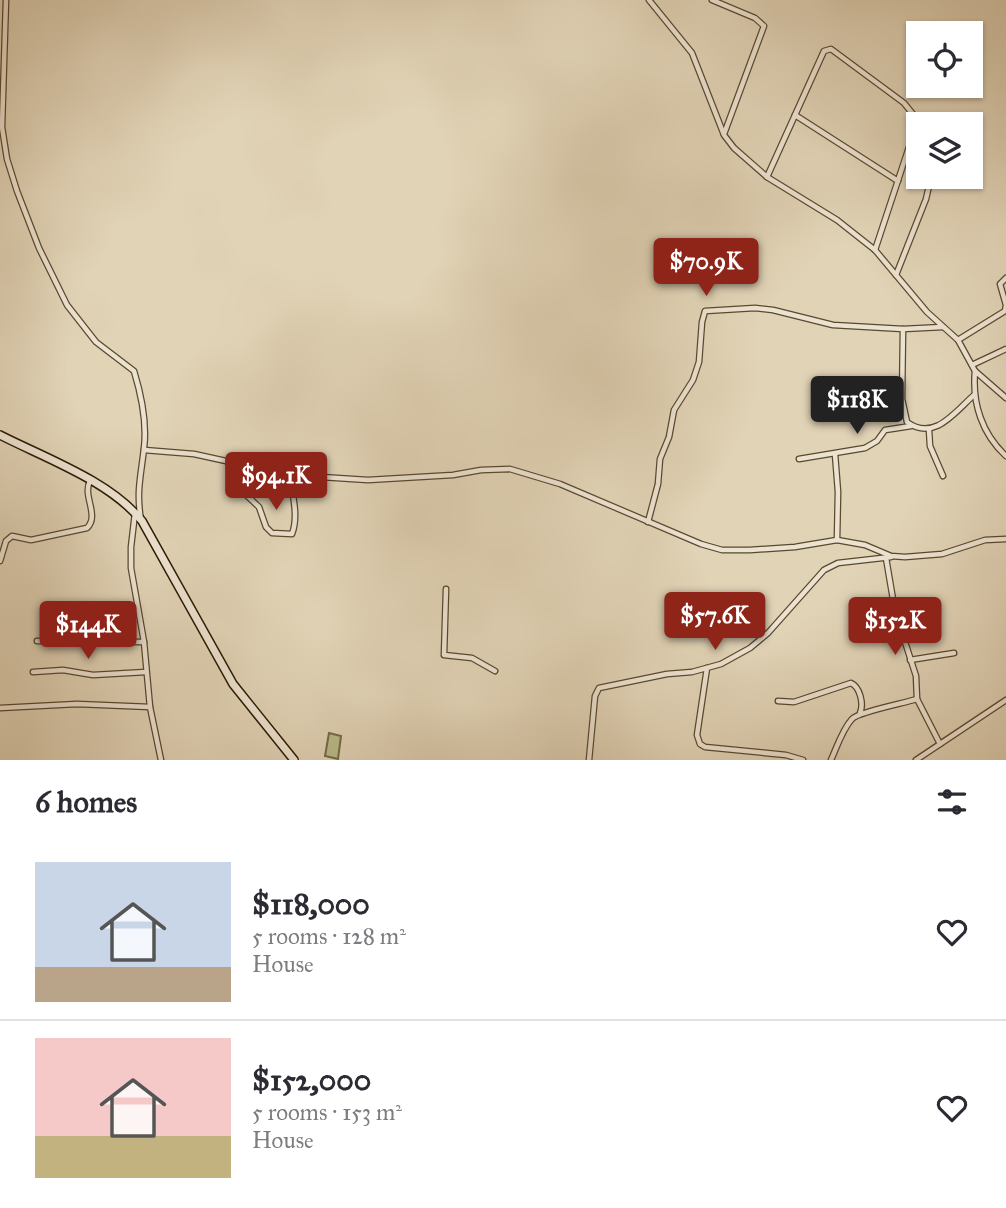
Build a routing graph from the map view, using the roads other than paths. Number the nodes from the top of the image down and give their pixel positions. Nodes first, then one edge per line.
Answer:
1 (6, 0) edge
2 (649, 0) edge
3 (712, 0) edge
4 (3, 55) edge
5 (795, 115) junction
6 (724, 135) junction
7 (767, 177) junction
8 (898, 181) junction
9 (928, 189) edge
10 (875, 250) junction
11 (896, 275) junction
12 (1006, 278) edge
13 (944, 327) junction
14 (903, 329) junction
15 (958, 341) junction
16 (1006, 349) edge
17 (974, 368) junction
18 (974, 395) junction
19 (1006, 398) edge
20 (912, 426) junction
21 (929, 430) junction
22 (0, 435) edge
23 (144, 450) junction
24 (835, 454) junction
25 (1006, 456) edge
26 (799, 459) dead end
27 (237, 462) junction
28 (290, 475) junction
29 (943, 476) dead end
30 (90, 481) junction
31 (135, 513) junction
32 (142, 521) junction
33 (648, 522) junction
34 (1006, 539) edge
35 (837, 540) junction
36 (889, 557) junction
37 (0, 561) edge
38 (446, 589) dead end
39 (37, 641) dead end
40 (144, 642) junction
41 (954, 653) dead end
42 (910, 660) junction
43 (707, 668) junction
44 (495, 670) dead end
45 (33, 672) dead end
46 (146, 672) junction
47 (917, 699) junction
48 (1006, 700) edge
49 (778, 701) dead end
50 (0, 708) edge
51 (150, 708) junction
52 (860, 713) junction
53 (940, 744) junction
54 (161, 760) edge
55 (295, 760) edge
56 (589, 760) edge
57 (800, 760) edge
58 (831, 760) edge
59 (916, 760) edge

1 - 4 street
2 - 6 street
3 - 6 street
4 - 23 street
5 - 7 street
5 - 8 street
5 - 8 street
6 - 7 street
7 - 10 street
8 - 10 street
9 - 11 street
10 - 11 street
11 - 13 street
12 - 15 street
13 - 14 street
13 - 15 street
14 - 20 street
14 - 33 street
15 - 17 street
16 - 17 street
17 - 18 street
17 - 19 street
18 - 21 street
18 - 25 street
20 - 21 street
20 - 24 street
21 - 29 street
22 - 30 street
23 - 27 street
23 - 32 street
24 - 26 street
24 - 35 street
27 - 28 street
27 - 28 street
28 - 33 street
30 - 31 street
30 - 37 street
31 - 32 street
31 - 40 street
32 - 55 street
33 - 35 street
34 - 36 street
35 - 36 street
36 - 42 street
36 - 43 street
38 - 44 street
39 - 40 street
40 - 46 street
41 - 42 street
42 - 47 street
43 - 56 street
43 - 57 street
45 - 46 street
46 - 51 street
47 - 52 street
47 - 53 street
48 - 53 street
49 - 52 street
50 - 51 street
51 - 54 street
52 - 58 street
53 - 59 street

